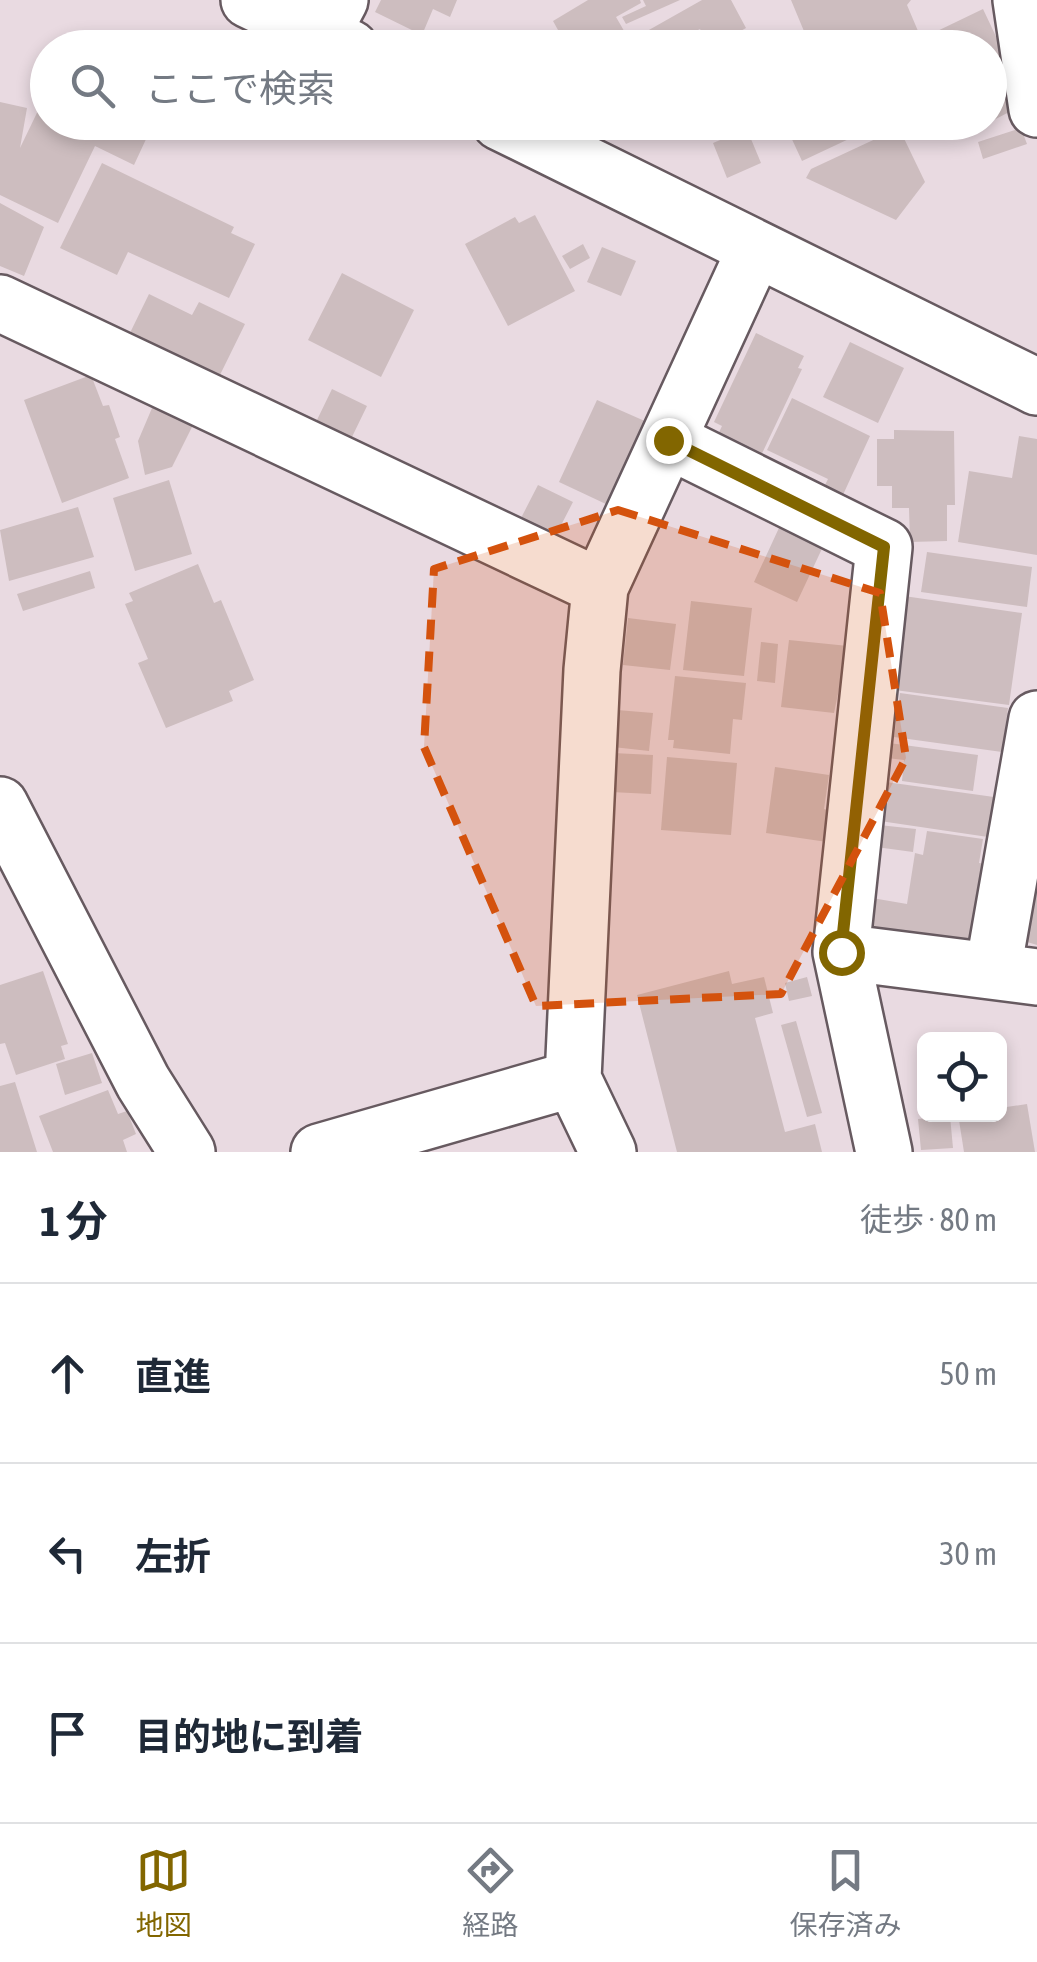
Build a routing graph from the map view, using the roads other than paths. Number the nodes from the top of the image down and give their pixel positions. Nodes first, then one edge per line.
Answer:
1 (249, 0) edge
2 (1021, 0) edge
3 (337, 27) edge
4 (1037, 108) edge
5 (536, 140) edge
6 (755, 250) junction
7 (0, 303) edge
8 (1037, 387) edge
9 (668, 440) junction
10 (600, 587) junction
11 (1037, 719) edge
12 (0, 805) edge
13 (841, 952) junction
14 (1015, 973) edge
15 (573, 1079) junction
16 (188, 1152) edge
17 (319, 1152) edge
18 (608, 1152) edge
19 (884, 1152) edge

1 - 3 street
2 - 4 street
5 - 6 street
6 - 8 street
6 - 9 street
7 - 10 street
9 - 10 street
9 - 13 street
10 - 15 street
11 - 14 street
12 - 16 street
13 - 14 street
13 - 19 street
15 - 17 street
15 - 18 street

